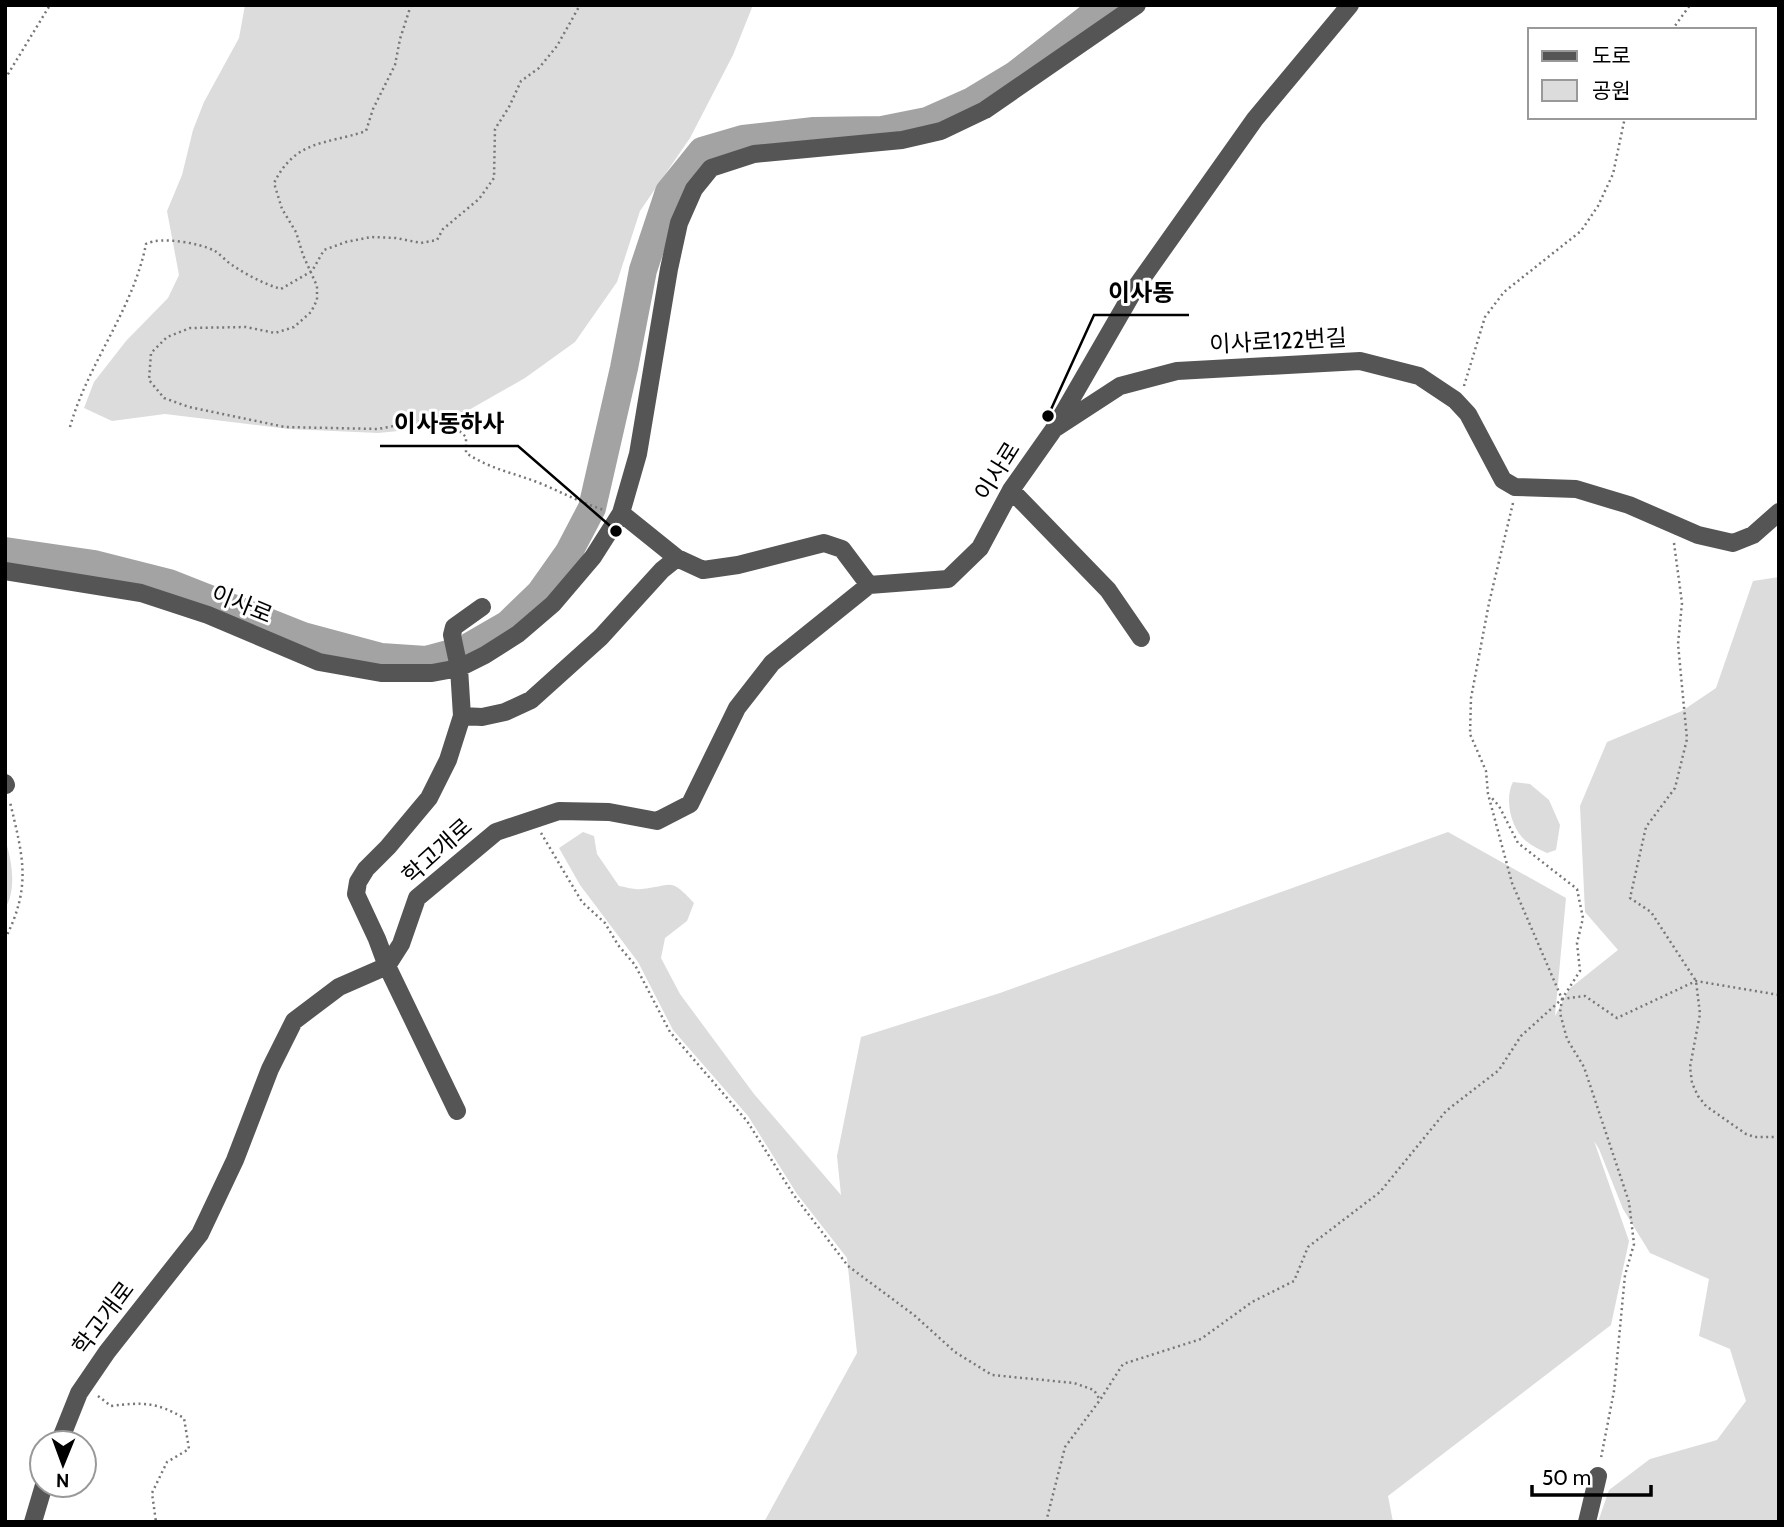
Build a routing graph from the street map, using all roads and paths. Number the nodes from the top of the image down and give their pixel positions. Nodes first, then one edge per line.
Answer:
1 (50, 5) edge
2 (411, 5) edge
3 (580, 5) edge
4 (1137, 5) edge
5 (1350, 5) edge
6 (1690, 5) edge
7 (1673, 28) edge
8 (5, 79) edge
9 (1625, 119) edge
10 (312, 271) junction
11 (1455, 400) junction
12 (70, 427) dead end
13 (1054, 429) junction
14 (1515, 487) junction
15 (1011, 490) junction
16 (612, 512) junction
17 (1779, 512) edge
18 (1671, 524) junction
19 (677, 558) junction
20 (5, 571) edge
21 (870, 586) junction
22 (482, 607) dead end
23 (1141, 638) dead end
24 (459, 665) junction
25 (463, 716) junction
26 (6, 784) edge
27 (1488, 794) junction
28 (533, 820) junction
29 (5, 939) edge
30 (387, 966) junction
31 (1696, 981) junction
32 (1779, 995) edge
33 (1562, 999) junction
34 (457, 1111) dead end
35 (1779, 1137) edge
36 (85, 1385) junction
37 (1100, 1400) junction
38 (65, 1429) edge
39 (1598, 1475) joint
40 (40, 1499) edge
41 (33, 1522) edge
42 (156, 1522) edge
43 (1046, 1522) edge
44 (1587, 1522) edge

1 - 8 path
2 - 10 path
3 - 10 path
4 - 16 street, 이사로
5 - 13 street, 이사로
6 - 7 path
9 - 11 path
10 - 12 path
10 - 16 path
11 - 13 street, 이사로122번길
11 - 14 street, 이사로122번길
13 - 15 street, 이사로
14 - 18 street
14 - 27 path
15 - 21 street, 이사로
15 - 23 street
16 - 19 street
16 - 24 street, 이사로
17 - 18 street
18 - 31 path
19 - 21 street
19 - 25 street
20 - 24 street, 이사로
21 - 28 street, 학고개로
22 - 24 street
24 - 25 street
25 - 30 street
26 - 29 path
27 - 33 path
27 - 33 path
28 - 30 street, 학고개로
28 - 37 path
30 - 34 street
30 - 36 street, 학고개로
31 - 32 path
31 - 33 path
31 - 35 path
33 - 37 path
33 - 39 path
36 - 38 street, 학고개로
36 - 42 path
37 - 43 path
39 - 44 street
40 - 41 street

